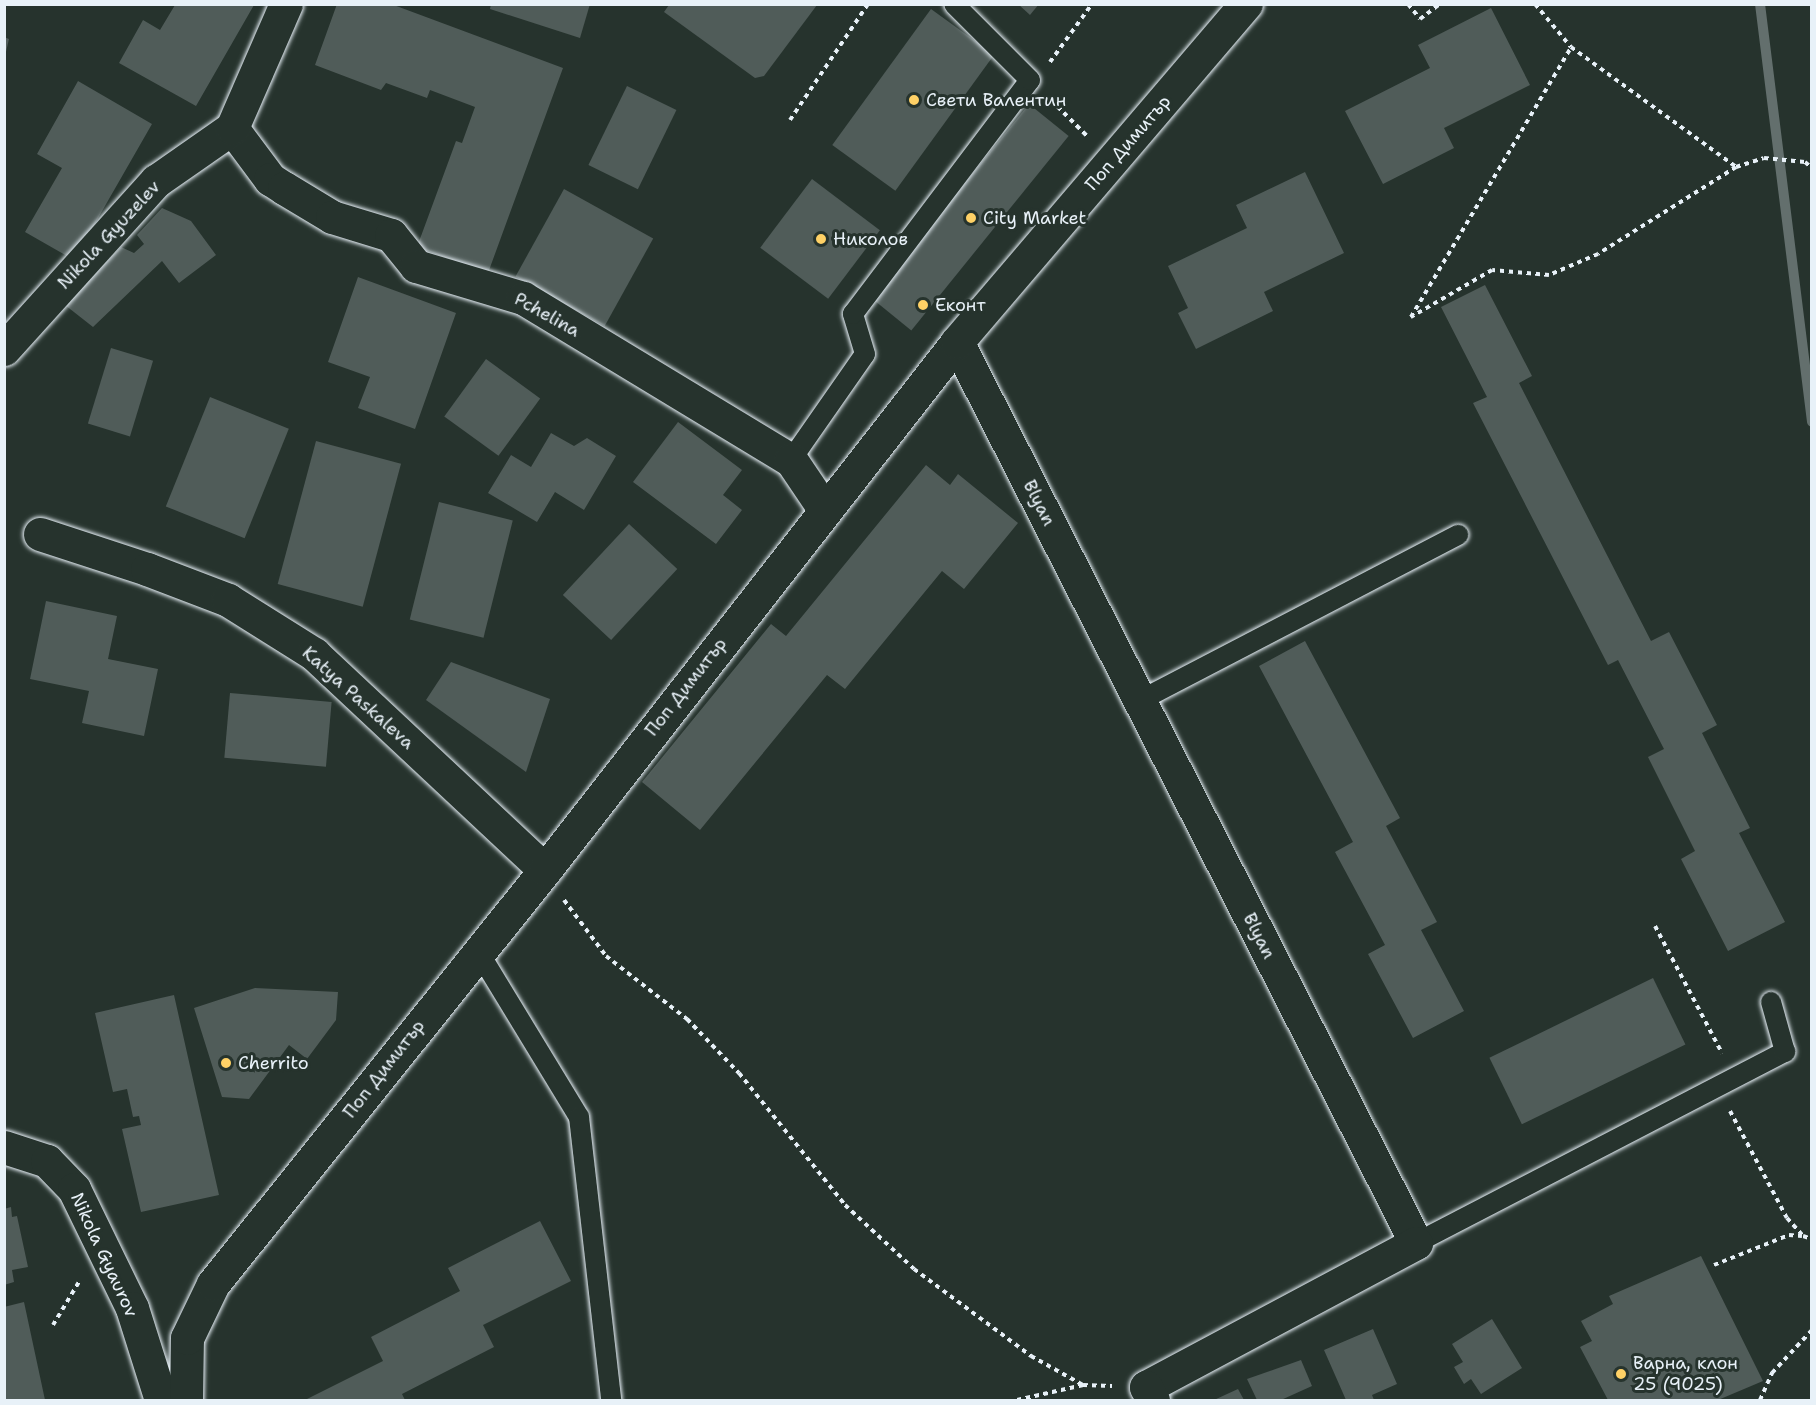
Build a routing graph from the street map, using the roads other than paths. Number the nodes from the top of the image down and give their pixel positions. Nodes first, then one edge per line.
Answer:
1 (286, 4) edge
2 (954, 4) edge
3 (1246, 4) edge
4 (232, 128) junction
5 (957, 342) junction
6 (4, 349) edge
7 (790, 460) junction
8 (824, 509) junction
9 (40, 534) dead end
10 (1458, 536) dead end
11 (1139, 700) junction
12 (545, 870) junction
13 (478, 951) junction
14 (1771, 1002) dead end
15 (4, 1147) edge
16 (1416, 1243) junction
17 (1149, 1394) edge
18 (161, 1401) edge
19 (186, 1401) edge
20 (611, 1401) edge

1 - 4 street
2 - 7 lane
3 - 5 street, Поп Димитър
4 - 6 street, Nikola Gyuzelev
4 - 7 street, Pchelina
5 - 8 street, Поп Димитър
5 - 11 street, Blyan
7 - 8 street, Pchelina
8 - 12 street, Поп Димитър
9 - 12 street, Katya Paskaleva
10 - 11 lane
11 - 16 street, Blyan
12 - 13 street, Поп Димитър
13 - 19 street, Поп Димитър
13 - 20 lane
14 - 16 lane
15 - 18 street, Nikola Gyaurov
16 - 17 street

